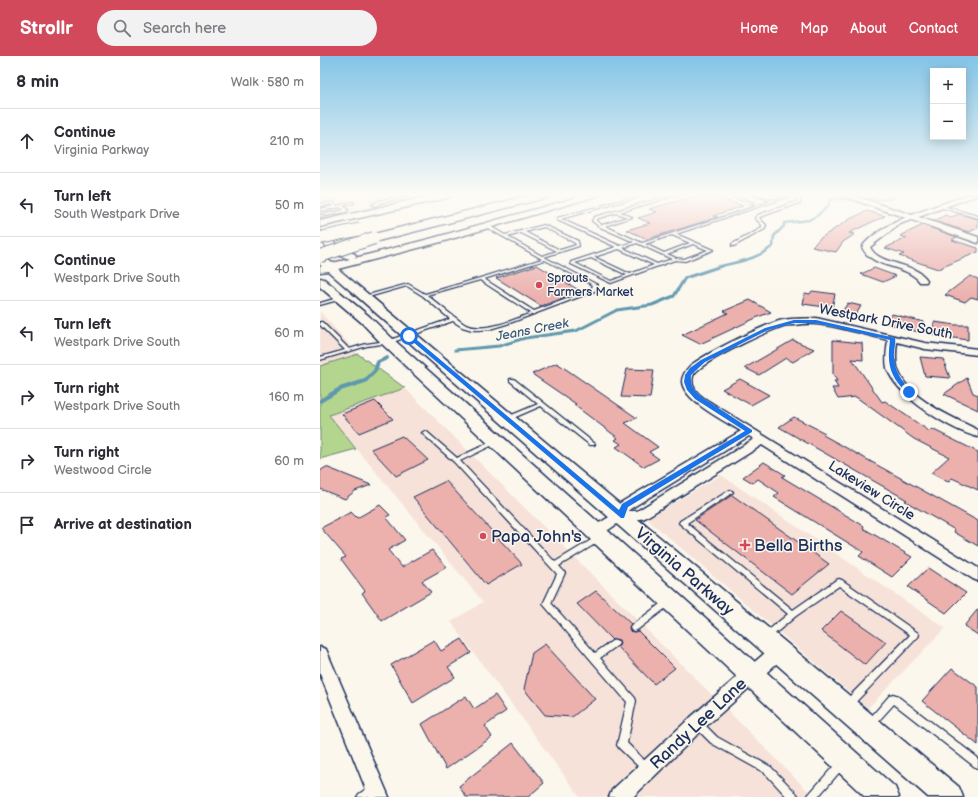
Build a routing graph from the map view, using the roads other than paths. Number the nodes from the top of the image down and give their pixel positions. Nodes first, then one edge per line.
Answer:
1 (376, 230) edge
2 (474, 230) edge
3 (494, 230) edge
4 (531, 230) edge
5 (551, 230) edge
6 (580, 230) edge
7 (609, 230) edge
8 (686, 230) edge
9 (761, 230) edge
10 (887, 230) edge
11 (947, 230) edge
12 (368, 231) junction
13 (522, 232) junction
14 (320, 234) edge
15 (672, 234) junction
16 (506, 236) junction
17 (320, 238) edge
18 (978, 240) edge
19 (639, 243) junction
20 (693, 243) junction
21 (733, 245) dead end
22 (619, 248) junction
23 (320, 251) edge
24 (560, 251) junction
25 (384, 253) junction
26 (663, 254) junction
27 (320, 256) edge
28 (591, 256) junction
29 (543, 258) junction
30 (675, 259) junction
31 (323, 265) edge
32 (657, 265) junction
33 (630, 275) junction
34 (481, 279) junction
35 (923, 280) dead end
36 (320, 281) edge
37 (424, 295) junction
38 (365, 297) junction
39 (341, 298) junction
40 (320, 304) edge
41 (534, 313) junction
42 (454, 319) junction
43 (320, 323) edge
44 (409, 336) junction
45 (893, 339) junction
46 (388, 342) junction
47 (348, 350) junction
48 (978, 352) edge
49 (320, 359) edge
50 (512, 380) dead end
51 (542, 404) junction
52 (508, 418) junction
53 (750, 431) junction
54 (425, 433) dead end
55 (978, 434) edge
56 (763, 439) junction
57 (496, 441) junction
58 (592, 444) dead end
59 (456, 461) junction
60 (730, 492) dead end
61 (621, 516) junction
62 (597, 535) junction
63 (554, 566) junction
64 (978, 575) edge
65 (670, 601) junction
66 (793, 614) junction
67 (634, 628) dead end
68 (614, 643) dead end
69 (771, 644) junction
70 (320, 654) edge
71 (594, 658) junction
72 (751, 674) junction
73 (325, 680) edge
74 (844, 708) junction
75 (697, 723) junction
76 (868, 727) junction
77 (844, 760) junction
78 (978, 764) edge
79 (648, 770) junction
80 (372, 794) edge
81 (619, 797) edge
82 (794, 797) edge
83 (812, 797) edge
84 (885, 797) edge
85 (949, 797) edge

1 - 12 highway
2 - 25 main road
3 - 16 lane
4 - 13 lane
5 - 24 lane
6 - 22 lane
7 - 19 lane
8 - 15 lane
9 - 21 lane
10 - 35 street
11 - 18 street
12 - 17 highway, bridge
12 - 23 highway, bridge
12 - 27 highway, bridge
13 - 16 lane
13 - 24 lane
14 - 25 main road
15 - 19 lane
15 - 20 lane
16 - 29 lane
19 - 22 lane
19 - 26 lane
20 - 26 lane
20 - 30 lane
22 - 28 lane
22 - 32 lane
24 - 29 lane
25 - 31 main road
26 - 30 lane
28 - 33 lane
28 - 33 lane
29 - 34 lane
29 - 41 lane
30 - 32 lane
31 - 38 main road, Virginia Parkway
32 - 33 lane
34 - 37 lane
34 - 41 lane
36 - 39 main road, Virginia Parkway
37 - 38 lane
37 - 42 lane
38 - 44 main road, Virginia Parkway
39 - 40 lane
39 - 46 main road, Virginia Parkway
41 - 42 lane
42 - 44 lane
43 - 47 lane
44 - 46 lane
44 - 52 main road, Virginia Parkway
45 - 48 street, Westpark Drive South
45 - 53 street, Westpark Drive South
45 - 55 street
46 - 47 lane
46 - 57 main road, Virginia Parkway
47 - 49 lane
50 - 51 lane
51 - 52 lane
51 - 58 lane
52 - 61 main road, Virginia Parkway
53 - 56 street, Lakeview Circle
53 - 61 street
54 - 59 lane
56 - 61 street
56 - 64 street, Lakeview Circle
57 - 59 lane
57 - 62 main road, Virginia Parkway
59 - 63 lane
60 - 66 lane
61 - 62 street
61 - 69 main road, Virginia Parkway
62 - 63 lane
62 - 65 main road, Virginia Parkway
63 - 71 lane
65 - 67 lane
65 - 72 main road, Virginia Parkway
66 - 69 lane
66 - 74 lane
68 - 71 lane
69 - 72 street, Randy Lee Lane
69 - 74 main road, Virginia Parkway
70 - 73 street
71 - 79 lane
72 - 75 street, Randy Lee Lane
72 - 77 main road, Virginia Parkway
73 - 80 street
74 - 76 main road, Virginia Parkway
75 - 79 street, Randy Lee Lane
75 - 82 lane
76 - 78 lane
76 - 85 main road, Virginia Parkway
77 - 83 lane
77 - 84 main road, Virginia Parkway
79 - 81 street, Randy Lee Lane

